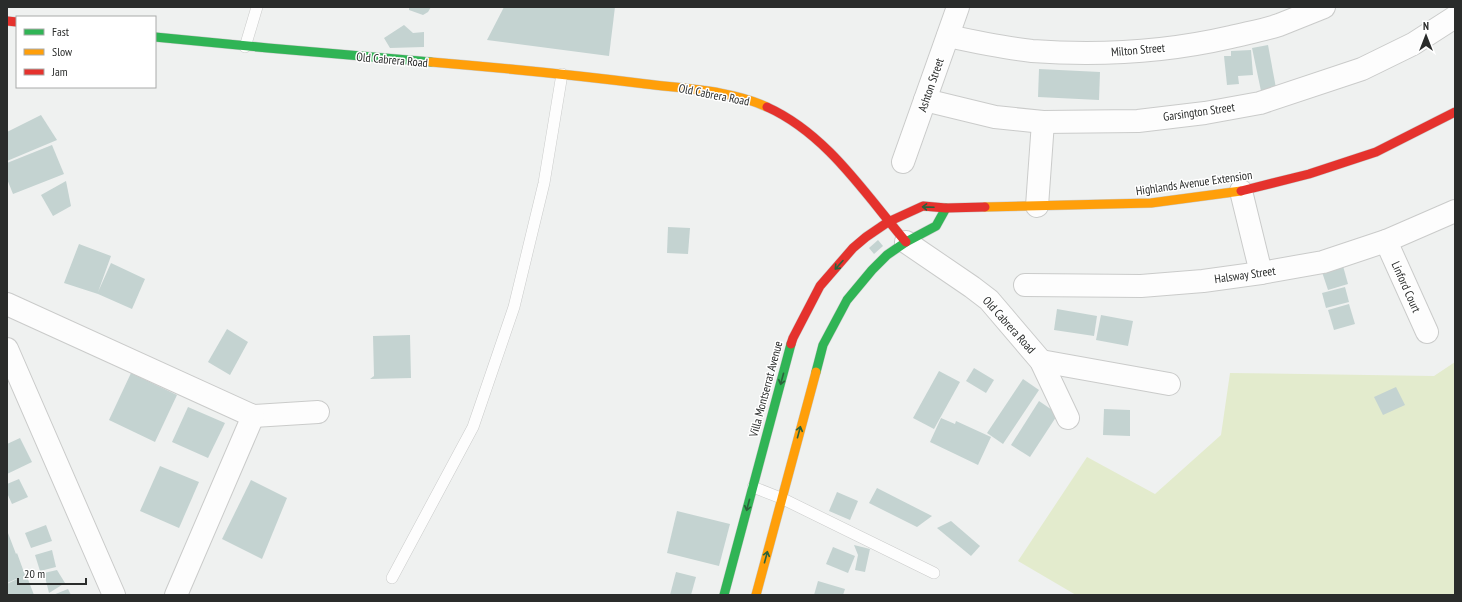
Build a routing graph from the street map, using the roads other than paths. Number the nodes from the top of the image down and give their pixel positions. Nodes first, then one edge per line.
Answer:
1 (257, 7) edge
2 (958, 7) edge
3 (1324, 7) edge
4 (1455, 17) edge
5 (948, 36) junction
6 (156, 37) edge
7 (245, 47) junction
8 (562, 74) junction
9 (925, 100) junction
10 (1455, 112) edge
11 (1043, 122) junction
12 (903, 162) dead end
13 (1241, 191) junction
14 (1037, 206) junction
15 (946, 208) junction
16 (1455, 212) edge
17 (888, 222) junction
18 (1386, 241) junction
19 (906, 242) junction
20 (1261, 273) junction
21 (1025, 285) dead end
22 (7, 304) edge
23 (1426, 332) dead end
24 (7, 349) edge
25 (1041, 361) junction
26 (1169, 384) dead end
27 (318, 412) dead end
28 (253, 416) junction
29 (1068, 418) dead end
30 (753, 487) junction
31 (781, 498) junction
32 (934, 573) dead end
33 (392, 578) dead end
34 (114, 595) edge
35 (176, 595) edge
36 (724, 595) edge
37 (756, 595) edge

1 - 7 lane
2 - 5 street, Ashton Street
3 - 5 street, Milton Street
4 - 11 street, Garsington Street
5 - 9 street, Ashton Street
6 - 7 street, Old Cabrera Road
7 - 8 street, Old Cabrera Road
8 - 17 street, Old Cabrera Road
8 - 33 lane
9 - 11 street, Garsington Street
9 - 12 street, Ashton Street
10 - 13 street, Highlands Avenue Extension
11 - 14 street
13 - 14 street, Highlands Avenue Extension
13 - 20 street
14 - 15 street, Highlands Avenue Extension
15 -> 17 street, Highlands Avenue Extension
15 - 19 street
16 - 18 street, Halsway Street
17 - 19 street, Old Cabrera Road
17 -> 30 street, Villa Montserrat Avenue
18 - 20 street, Halsway Street
18 - 23 street, Linford Court
19 - 25 street, Old Cabrera Road
31 -> 19 street
20 - 21 street, Halsway Street
22 - 28 street
24 - 34 street
25 - 26 street, Old Cabrera Road
25 - 29 street
27 - 28 street
28 - 35 street
30 - 31 lane
30 -> 36 street, Villa Montserrat Avenue
31 - 32 lane
37 -> 31 street

